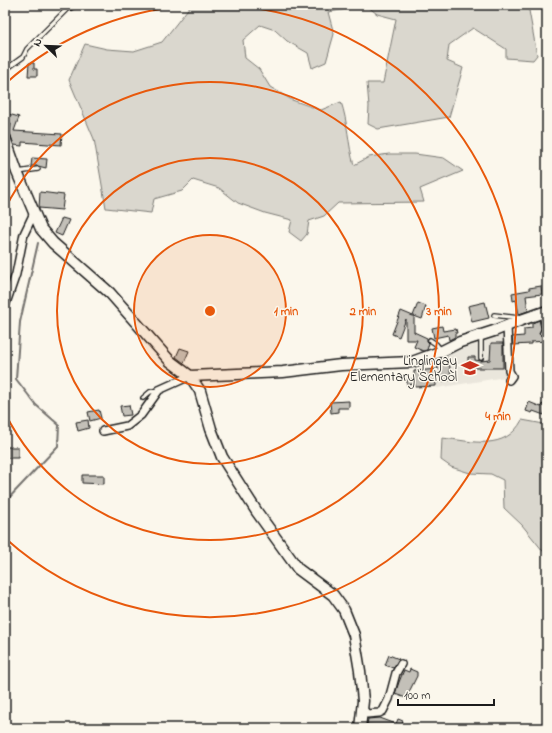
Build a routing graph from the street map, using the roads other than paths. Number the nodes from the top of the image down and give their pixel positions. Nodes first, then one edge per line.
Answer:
1 (71, 6) edge
2 (5, 70) edge
3 (5, 138) edge
4 (38, 169) dead end
5 (17, 172) junction
6 (34, 213) junction
7 (5, 306) edge
8 (544, 312) edge
9 (494, 315) dead end
10 (524, 319) junction
11 (507, 326) junction
12 (542, 333) dead end
13 (481, 335) junction
14 (430, 340) dead end
15 (442, 351) junction
16 (481, 358) dead end
17 (190, 376) junction
18 (509, 380) dead end
19 (159, 390) junction
20 (143, 398) dead end
21 (103, 431) dead end
22 (402, 664) dead end
23 (363, 709) junction
24 (360, 728) edge

1 - 2 lane
3 - 5 street
4 - 5 lane
5 - 6 street
6 - 7 street
6 - 17 street
8 - 10 street
8 - 12 lane
9 - 10 lane
10 - 11 street
11 - 13 street
11 - 18 street
13 - 15 street
13 - 16 lane
14 - 15 lane
15 - 17 street
17 - 19 street
17 - 23 street
19 - 20 lane
19 - 21 street
22 - 23 street
23 - 24 street

